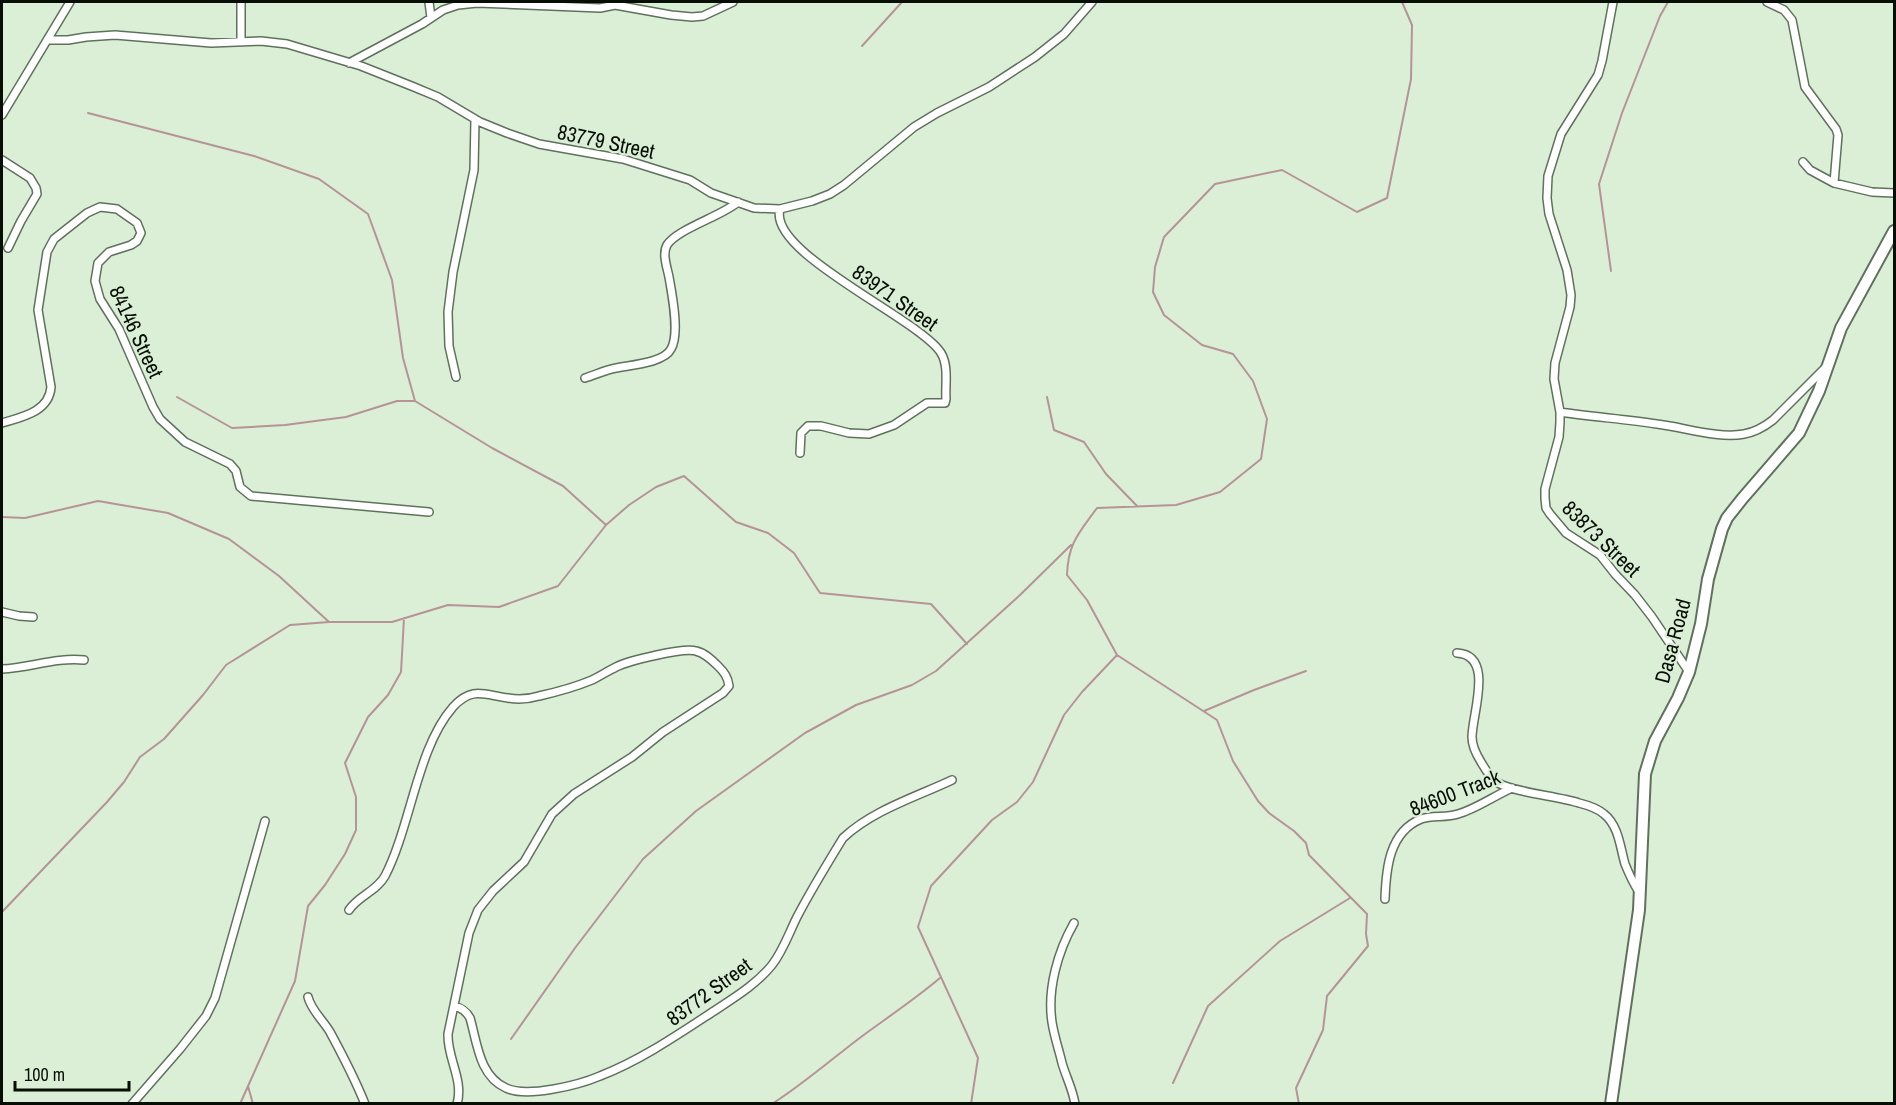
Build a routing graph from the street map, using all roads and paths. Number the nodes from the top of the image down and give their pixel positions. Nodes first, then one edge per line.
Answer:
1 (70, 2) edge
2 (242, 2) edge
3 (429, 2) edge
4 (733, 2) edge
5 (1092, 2) edge
6 (1613, 2) edge
7 (1767, 2) edge
8 (614, 3) edge
9 (431, 18) junction
10 (46, 40) junction
11 (241, 42) junction
12 (349, 63) junction
13 (2, 115) edge
14 (475, 119) junction
15 (2, 160) edge
16 (1803, 162) dead end
17 (1834, 183) junction
18 (1894, 193) edge
19 (738, 202) junction
20 (780, 209) junction
21 (1894, 231) edge
22 (8, 248) dead end
23 (1827, 366) junction
24 (456, 377) dead end
25 (585, 378) dead end
26 (1560, 412) junction
27 (2, 423) edge
28 (800, 453) dead end
29 (429, 512) dead end
30 (2, 612) edge
31 (33, 617) dead end
32 (1457, 653) dead end
33 (84, 660) dead end
34 (2, 669) edge
35 (1689, 672) junction
36 (952, 780) dead end
37 (1512, 788) junction
38 (265, 821) dead end
39 (1641, 894) junction
40 (1385, 899) dead end
41 (349, 910) dead end
42 (1074, 923) dead end
43 (308, 996) dead end
44 (454, 1006) junction
45 (132, 1104) edge
46 (365, 1104) edge
47 (457, 1104) edge
48 (1075, 1104) edge
49 (1611, 1104) edge

1 - 10 street
2 - 11 street
3 - 9 street
4 - 8 street
5 - 20 street, 83779 Street
6 - 26 street, 83873 Street
7 - 17 street
8 - 9 street
9 - 12 street
10 - 11 street, 83779 Street
10 - 13 street
11 - 12 street, 83779 Street
12 - 14 street, 83779 Street
14 - 19 street, 83779 Street
14 - 24 street
15 - 22 street
16 - 17 street
17 - 18 street
19 - 20 street, 83779 Street
19 - 25 street
20 - 28 street, 83971 Street
21 - 23 street, Dasa Road
23 - 26 street
23 - 35 street, Dasa Road
26 - 35 street, 83873 Street
27 - 29 street, 84146 Street
30 - 31 street
32 - 37 street
33 - 34 street
35 - 39 street, Dasa Road
36 - 44 street, 83772 Street
37 - 39 street, 84600 Track
37 - 40 street, 84600 Track
38 - 45 street
39 - 49 street, Dasa Road
41 - 44 street
42 - 48 street
43 - 46 street
44 - 47 street

